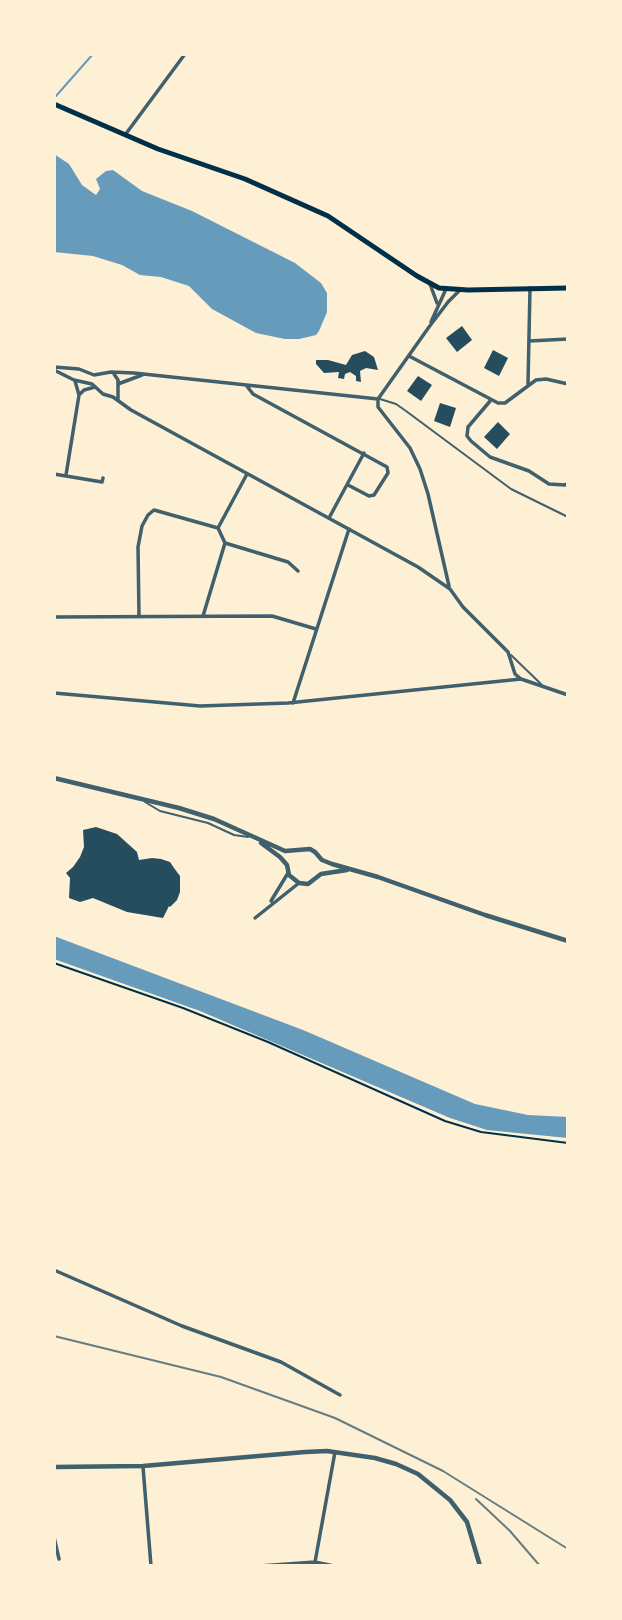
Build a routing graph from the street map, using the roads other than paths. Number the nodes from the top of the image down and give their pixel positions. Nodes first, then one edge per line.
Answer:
1 (185, 54) edge
2 (54, 104) edge
3 (125, 135) junction
4 (430, 284) junction
5 (530, 288) junction
6 (568, 288) edge
7 (446, 289) junction
8 (460, 290) junction
9 (437, 306) junction
10 (429, 327) junction
11 (568, 339) edge
12 (529, 341) junction
13 (409, 356) junction
14 (73, 368) junction
15 (54, 369) edge
16 (111, 373) junction
17 (144, 375) junction
18 (72, 378) junction
19 (568, 384) edge
20 (246, 385) junction
21 (528, 385) junction
22 (95, 387) junction
23 (118, 387) junction
24 (79, 395) junction
25 (106, 395) junction
26 (378, 399) junction
27 (491, 400) junction
28 (119, 402) junction
29 (364, 453) junction
30 (247, 474) junction
31 (66, 475) junction
32 (55, 476) edge
33 (103, 478) dead end
34 (568, 483) edge
35 (348, 485) junction
36 (568, 517) edge
37 (329, 518) junction
38 (218, 528) junction
39 (349, 529) junction
40 (225, 543) junction
41 (298, 570) dead end
42 (450, 589) junction
43 (203, 616) junction
44 (54, 617) edge
45 (139, 617) junction
46 (316, 629) junction
47 (508, 652) junction
48 (520, 679) junction
49 (543, 686) junction
50 (54, 693) edge
51 (568, 695) edge
52 (293, 703) junction
53 (54, 778) edge
54 (254, 838) junction
55 (294, 852) junction
56 (322, 860) junction
57 (287, 866) junction
58 (352, 869) junction
59 (288, 873) junction
60 (321, 874) junction
61 (299, 883) junction
62 (266, 908) junction
63 (255, 918) dead end
64 (568, 941) edge
65 (54, 1270) edge
66 (340, 1395) dead end
67 (335, 1452) junction
68 (143, 1466) junction
69 (54, 1467) edge
70 (54, 1537) edge
71 (59, 1559) dead end
72 (315, 1562) junction
73 (332, 1565) edge
74 (151, 1566) edge
75 (259, 1566) edge
76 (479, 1566) edge

1 - 3 street
2 - 3 main road
3 - 4 main road
4 - 7 main road
4 - 9 street
5 - 6 main road
5 - 8 main road
5 - 12 street
7 - 8 main road
7 - 9 street
8 - 10 street
9 - 10 street
10 - 13 street
11 - 12 street
12 - 21 street
13 - 26 street
13 - 27 street
14 - 15 street
14 - 16 street
14 - 18 street
15 - 18 street
16 - 17 street
16 - 23 street
17 - 20 street
17 - 23 street
18 - 22 street
18 - 24 street
19 - 21 street
20 - 26 street
20 - 29 street
21 - 27 street
22 - 24 street
22 - 25 street
23 - 25 street
23 - 28 street
24 - 31 street
25 - 28 street
26 - 36 lane
26 - 42 street
27 - 34 street
28 - 30 street
29 - 35 street
29 - 35 street
30 - 37 street
30 - 38 street
31 - 32 street
31 - 33 street
35 - 37 street
37 - 39 street
38 - 40 street
38 - 45 street
39 - 42 street
39 - 46 street
40 - 41 street
40 - 43 street
42 - 47 street
43 - 45 street
43 - 46 street
44 - 45 street
46 - 52 street
47 - 48 street
47 - 49 lane
48 - 49 street
48 - 52 street
49 - 51 street
50 - 52 street
53 - 54 street
54 - 55 street
54 - 57 street
55 - 56 street
55 - 57 street
56 - 58 street
56 - 60 street
57 - 59 street
58 - 60 street
58 - 64 street
59 - 61 street
59 - 62 street
60 - 61 street
61 - 62 street
62 - 63 street
65 - 66 street
67 - 68 street
67 - 72 street
67 - 76 street
68 - 69 street
68 - 74 street
70 - 71 street
72 - 73 street
72 - 75 street

